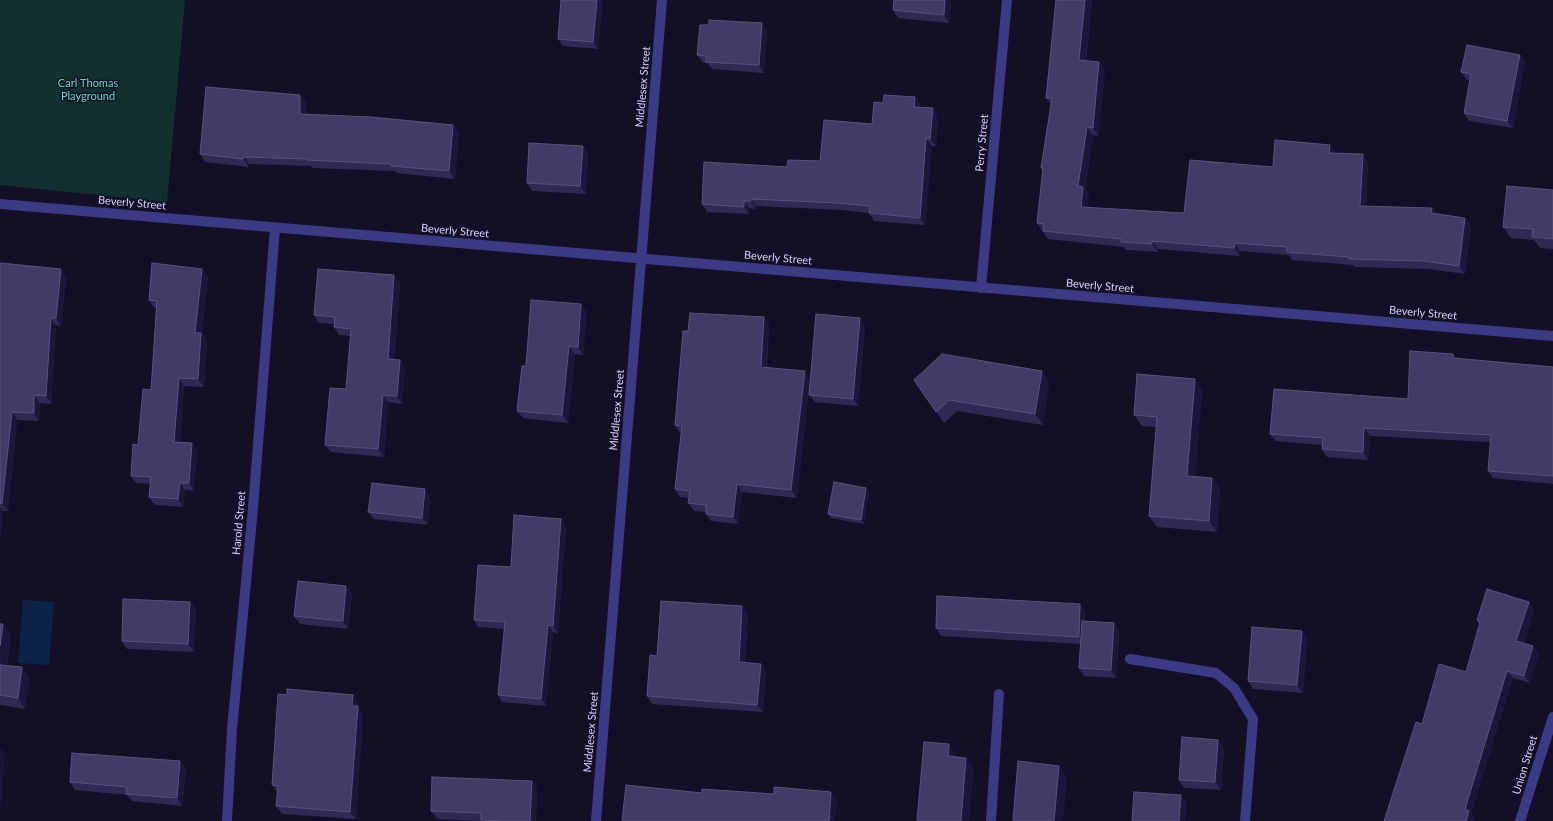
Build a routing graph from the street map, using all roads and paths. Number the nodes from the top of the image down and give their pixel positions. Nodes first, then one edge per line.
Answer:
1 (662, 0) edge
2 (1007, 0) edge
3 (0, 204) edge
4 (275, 228) junction
5 (641, 259) junction
6 (981, 288) junction
7 (1553, 336) edge
8 (1130, 659) dead end
9 (999, 694) dead end
10 (1553, 717) edge
11 (227, 821) edge
12 (596, 821) edge
13 (991, 821) edge
14 (1245, 821) edge
15 (1520, 821) edge

1 - 5 street, Middlesex Street
2 - 6 street, Perry Street
3 - 4 street, Beverly Street
4 - 5 street, Beverly Street
4 - 11 street, Harold Street
5 - 6 street, Beverly Street
5 - 12 street, Middlesex Street
6 - 7 street, Beverly Street
8 - 14 street
9 - 13 street
10 - 15 street, Union Street

